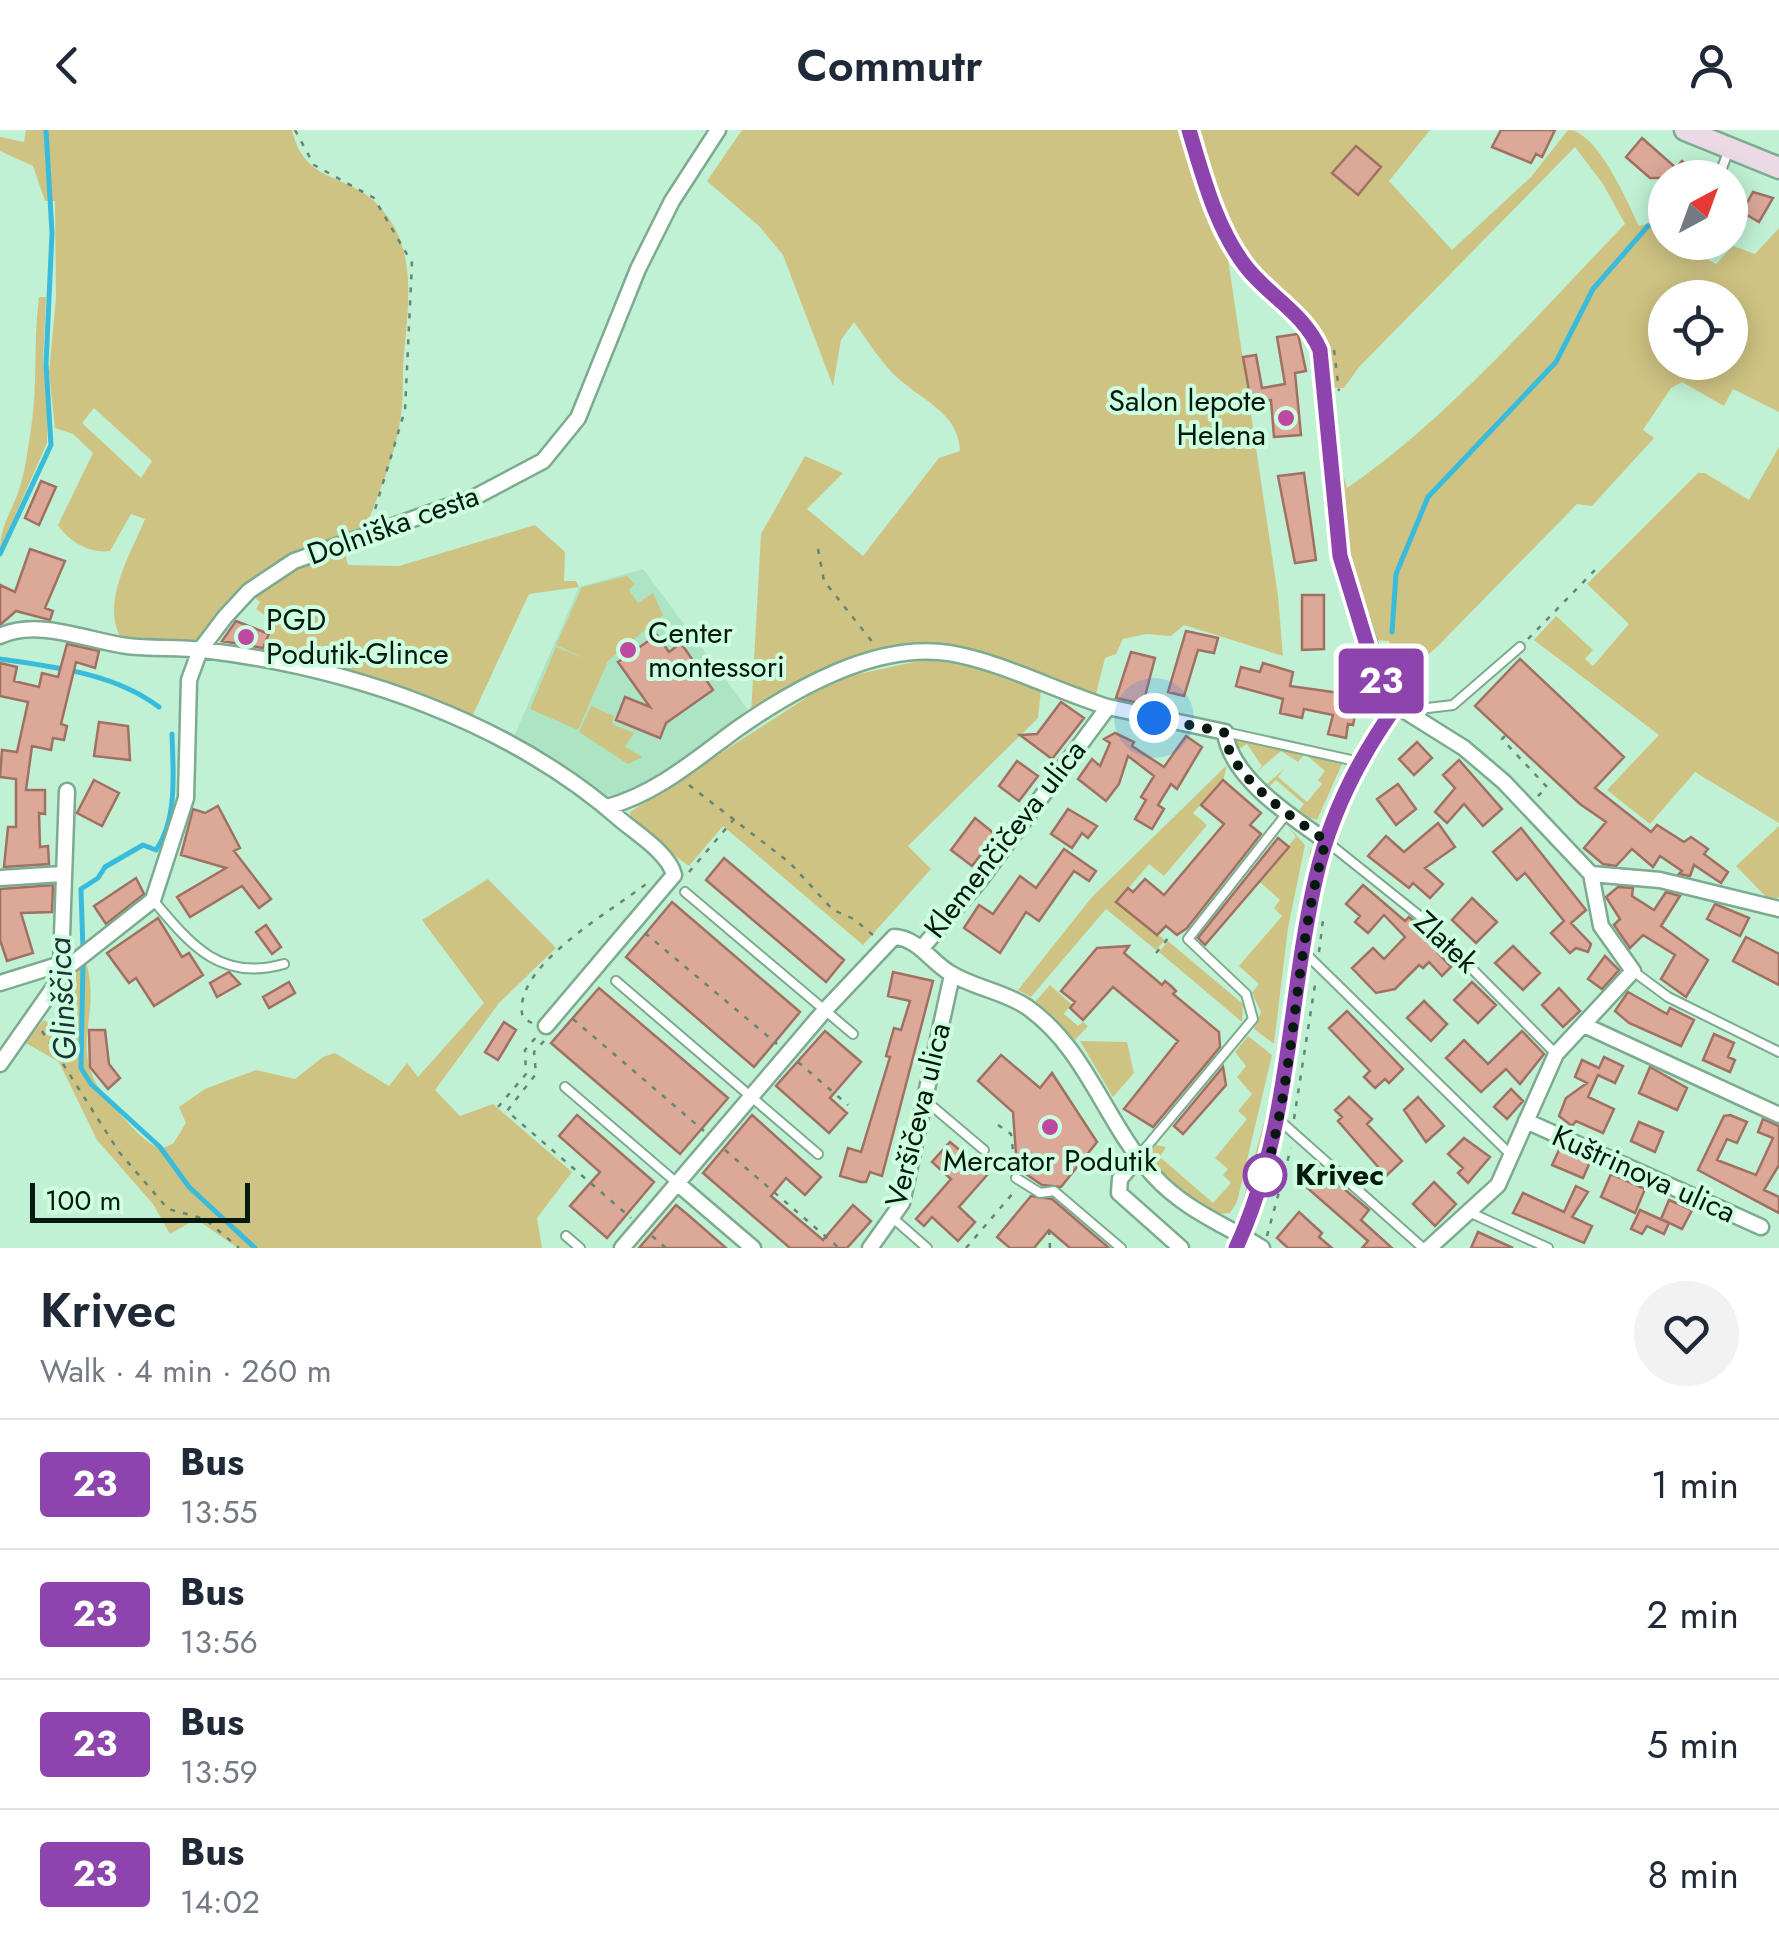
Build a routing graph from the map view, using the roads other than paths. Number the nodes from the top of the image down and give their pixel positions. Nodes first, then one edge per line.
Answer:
1 (718, 130) edge
2 (1189, 130) edge
3 (1685, 130) edge
4 (1729, 150) junction
5 (1725, 160) edge
6 (1779, 168) edge
7 (0, 636) edge
8 (1520, 647) road end
9 (168, 650) junction
10 (200, 650) junction
11 (189, 680) junction
12 (1396, 706) junction
13 (1108, 708) junction
14 (1224, 732) junction
15 (1360, 762) junction
16 (67, 792) dead end
17 (607, 808) junction
18 (1288, 812) junction
19 (1326, 841) junction
20 (62, 874) junction
21 (1591, 874) junction
22 (0, 878) edge
23 (685, 892) dead end
24 (154, 900) junction
25 (1779, 909) edge
26 (921, 949) junction
27 (1311, 955) junction
28 (69, 963) junction
29 (284, 964) dead end
30 (1633, 972) junction
31 (952, 974) junction
32 (616, 982) dead end
33 (0, 983) edge
34 (825, 1010) junction
35 (1586, 1026) junction
36 (546, 1033) road end
37 (853, 1034) dead end
38 (1779, 1052) edge
39 (1556, 1054) junction
40 (0, 1064) edge
41 (564, 1087) dead end
42 (750, 1096) junction
43 (925, 1100) junction
44 (1779, 1114) edge
45 (1278, 1119) junction
46 (1526, 1121) junction
47 (984, 1150) road end
48 (818, 1154) dead end
49 (1513, 1157) junction
50 (1138, 1158) junction
51 (1019, 1181) road end
52 (677, 1183) junction
53 (1471, 1213) junction
54 (894, 1219) junction
55 (1761, 1227) dead end
56 (566, 1236) dead end
57 (1239, 1242) edge
58 (1263, 1244) edge
59 (580, 1248) edge
60 (622, 1248) edge
61 (753, 1248) edge
62 (870, 1248) edge
63 (927, 1248) edge
64 (1121, 1248) edge
65 (1181, 1248) edge
66 (1426, 1248) edge
67 (1548, 1248) edge

1 - 10 street, Dolniška cesta
2 - 12 street
3 - 4 street
4 - 5 lane
4 - 6 street
7 - 9 street
8 - 12 lane
9 - 10 street
9 - 11 street
10 - 11 street, Dolniška cesta
10 - 17 street
11 - 24 street, Dolniška cesta
12 - 15 street
12 - 21 street
13 - 14 street
13 - 17 street
13 - 26 street, Klemenčičeva ulica
14 - 15 lane
14 - 18 street
15 - 19 street
16 - 20 street
17 - 36 street
18 - 19 street
18 - 50 lane
19 - 27 street
19 - 39 lane, Zlatek
20 - 22 street
20 - 28 street
21 - 25 street
21 - 30 street
23 - 34 lane
24 - 28 street
24 - 29 lane
26 - 31 street
26 - 34 street
27 - 45 street
27 - 49 lane
28 - 33 street
28 - 40 street
30 - 35 street
30 - 38 lane
31 - 43 street, Veršičeva ulica
31 - 50 street
32 - 42 lane
34 - 37 lane
34 - 42 street
35 - 39 street
35 - 44 street
39 - 46 street
41 - 52 lane
42 - 48 lane
42 - 52 street
43 - 47 lane
43 - 54 street, Veršičeva ulica
45 - 57 street
45 - 66 lane
46 - 49 street
46 - 55 street, Kuštrinova ulica
49 - 53 street
50 - 57 street
50 - 65 street
51 - 64 lane
52 - 60 street
52 - 61 street
53 - 66 street
53 - 67 lane
54 - 62 street, Veršičeva ulica
54 - 63 lane
56 - 59 lane
57 - 58 street

